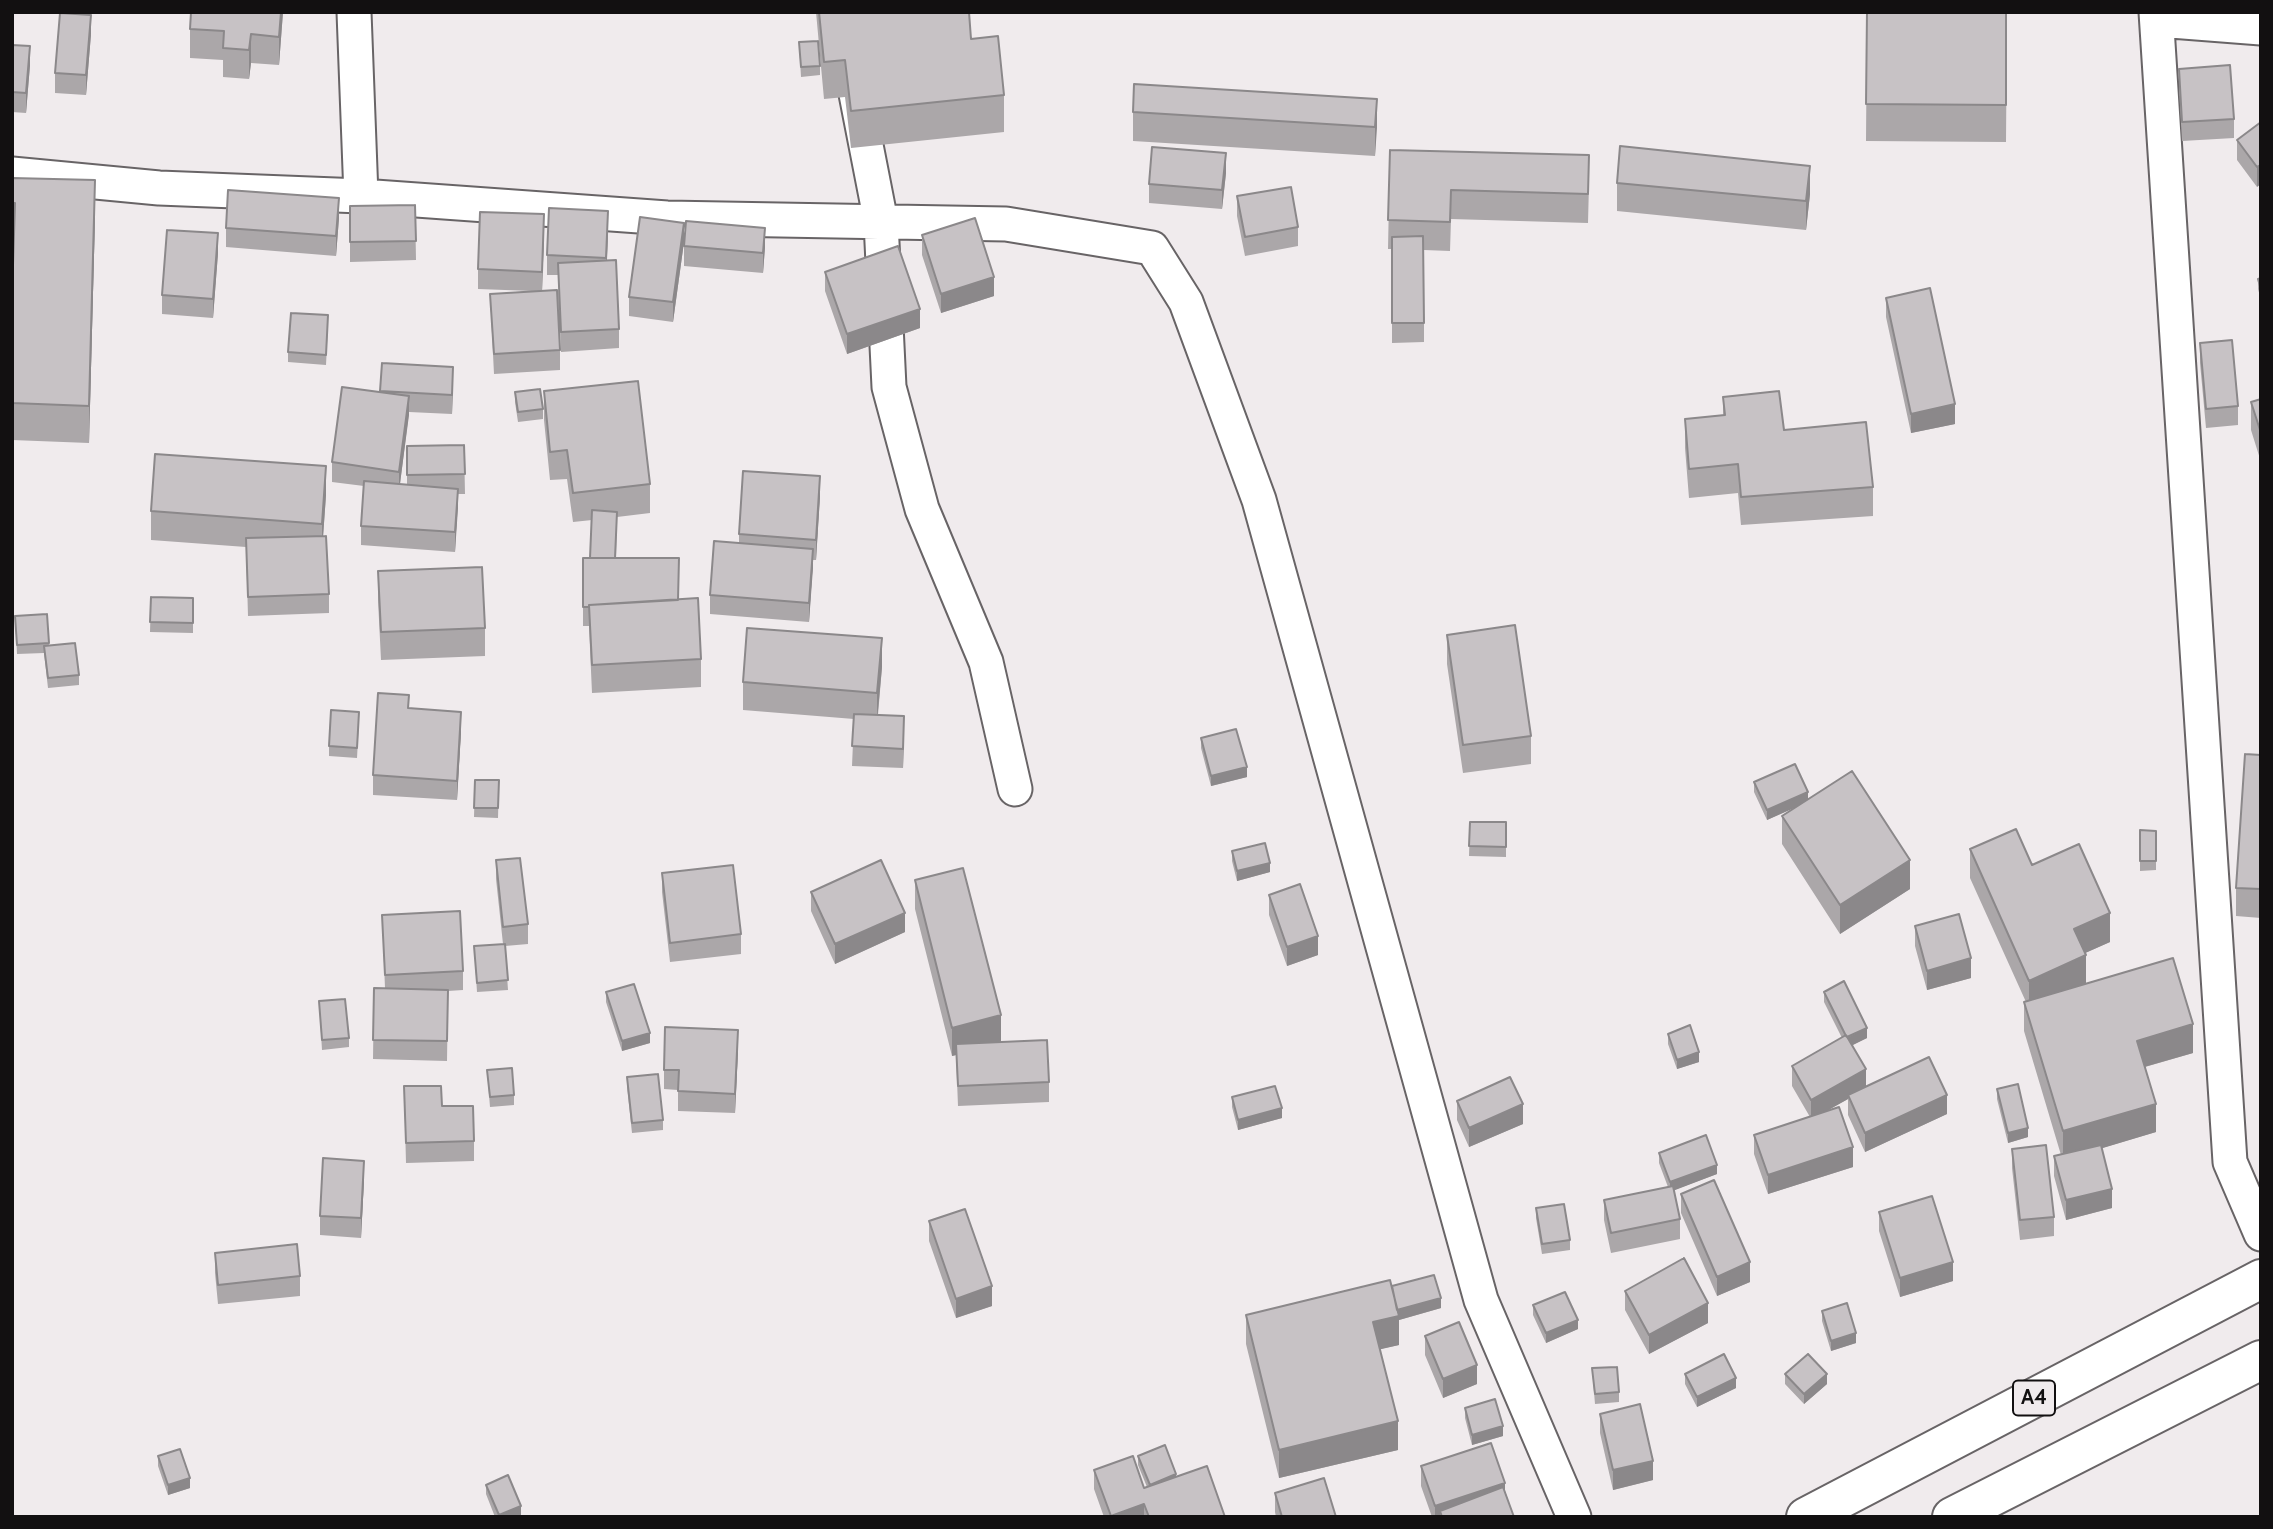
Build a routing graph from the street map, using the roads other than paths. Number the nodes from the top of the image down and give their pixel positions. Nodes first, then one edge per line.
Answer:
1 (354, 12) edge
2 (840, 12) edge
3 (2157, 16) edge
4 (2261, 28) edge
5 (12, 174) edge
6 (361, 196) junction
7 (881, 222) junction
8 (1015, 789) dead end
9 (2261, 1234) edge
10 (2261, 1279) edge
11 (2261, 1360) edge
12 (1574, 1517) edge
13 (1806, 1517) edge
14 (1952, 1517) edge

1 - 6 street
2 - 7 street
3 - 4 street
3 - 9 street
5 - 6 street
6 - 7 street
7 - 8 street
7 - 12 street
10 - 13 highway, A4
11 - 14 highway

